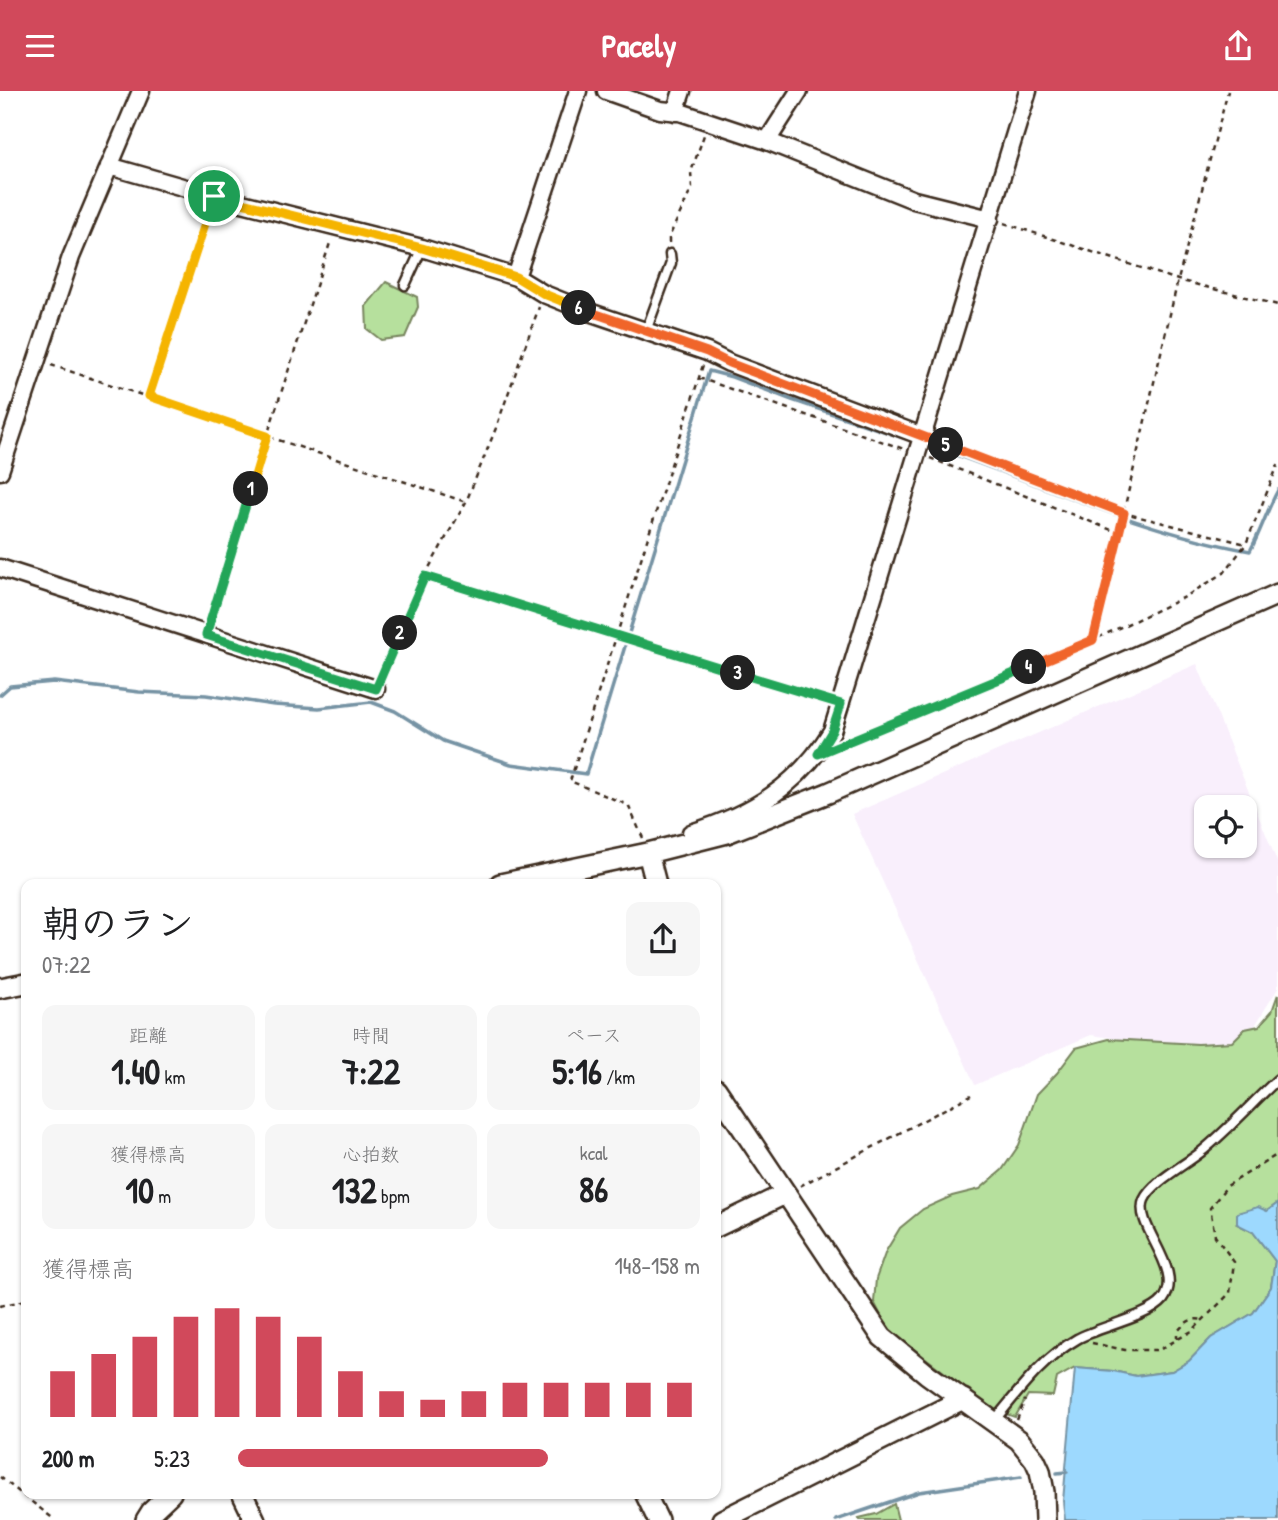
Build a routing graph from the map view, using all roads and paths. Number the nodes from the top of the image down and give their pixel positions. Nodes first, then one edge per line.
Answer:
1 (141, 91) edge
2 (578, 91) edge
3 (606, 91) edge
4 (682, 91) edge
5 (799, 91) edge
6 (1028, 91) edge
7 (1228, 91) edge
8 (675, 112) junction
9 (707, 121) junction
10 (767, 141) junction
11 (109, 166) junction
12 (214, 196) junction
13 (990, 219) junction
14 (336, 227) junction
15 (422, 248) junction
16 (670, 254) joint
17 (516, 277) junction
18 (1178, 280) junction
19 (405, 285) dead end
20 (544, 294) junction
21 (1278, 305) edge
22 (646, 331) junction
23 (707, 352) junction
24 (37, 361) junction
25 (149, 396) junction
26 (267, 436) junction
27 (922, 436) junction
28 (1278, 465) edge
29 (0, 471) edge
30 (466, 502) junction
31 (1124, 513) junction
32 (1246, 544) junction
33 (0, 568) edge
34 (425, 576) junction
35 (1278, 594) edge
36 (206, 635) junction
37 (617, 637) junction
38 (1093, 640) junction
39 (376, 689) joint
40 (841, 704) junction
41 (818, 754) junction
42 (691, 842) junction
43 (648, 853) junction
44 (524, 879) edge
45 (655, 879) edge
46 (21, 983) edge
47 (0, 988) edge
48 (1278, 1079) edge
49 (971, 1095) dead end
50 (721, 1097) edge
51 (1278, 1154) edge
52 (785, 1194) junction
53 (721, 1225) edge
54 (21, 1301) edge
55 (0, 1306) edge
56 (1203, 1320) junction
57 (1077, 1339) junction
58 (1177, 1339) junction
59 (1023, 1386) junction
60 (963, 1399) junction
61 (994, 1421) junction
62 (1011, 1435) junction
63 (0, 1478) edge
64 (21, 1494) edge
65 (28, 1499) edge
66 (164, 1499) edge
67 (245, 1499) edge
68 (648, 1499) edge
69 (55, 1520) edge
70 (146, 1520) edge
71 (255, 1520) edge
72 (658, 1520) edge
73 (722, 1520) edge
74 (1045, 1520) edge

1 - 11 street
2 - 17 street
3 - 8 street
4 - 8 street
5 - 10 street
6 - 13 street
7 - 18 path
8 - 9 street
9 - 10 street
9 - 16 path
10 - 13 street
11 - 12 street
11 - 24 street
12 - 14 street
12 - 25 path
13 - 18 path
13 - 27 street
14 - 15 street
14 - 26 path
15 - 17 street
15 - 19 lane
16 - 22 lane
17 - 20 street
18 - 21 path
18 - 31 path
20 - 22 street
20 - 30 path
22 - 23 street
23 - 27 street
23 - 37 path
24 - 25 path
24 - 29 street
25 - 26 path
26 - 30 path
26 - 36 path
27 - 31 path
27 - 40 street
28 - 32 path
30 - 34 path
31 - 32 path
31 - 38 path
32 - 38 path
33 - 36 street
34 - 37 path
34 - 39 path
35 - 42 street
36 - 39 street
37 - 40 path
37 - 43 path
38 - 41 path
40 - 41 street
41 - 42 street
42 - 43 street
43 - 44 street
43 - 45 street
46 - 47 street
48 - 57 lane
49 - 52 path
50 - 52 street
51 - 56 path
52 - 53 street
52 - 60 street
54 - 55 path
56 - 58 path
56 - 58 path
57 - 58 path
57 - 59 lane
59 - 61 lane
59 - 62 path
60 - 61 street
60 - 73 street
61 - 62 street
62 - 74 street
63 - 64 path
65 - 69 path
66 - 70 street
67 - 71 street
68 - 72 street

